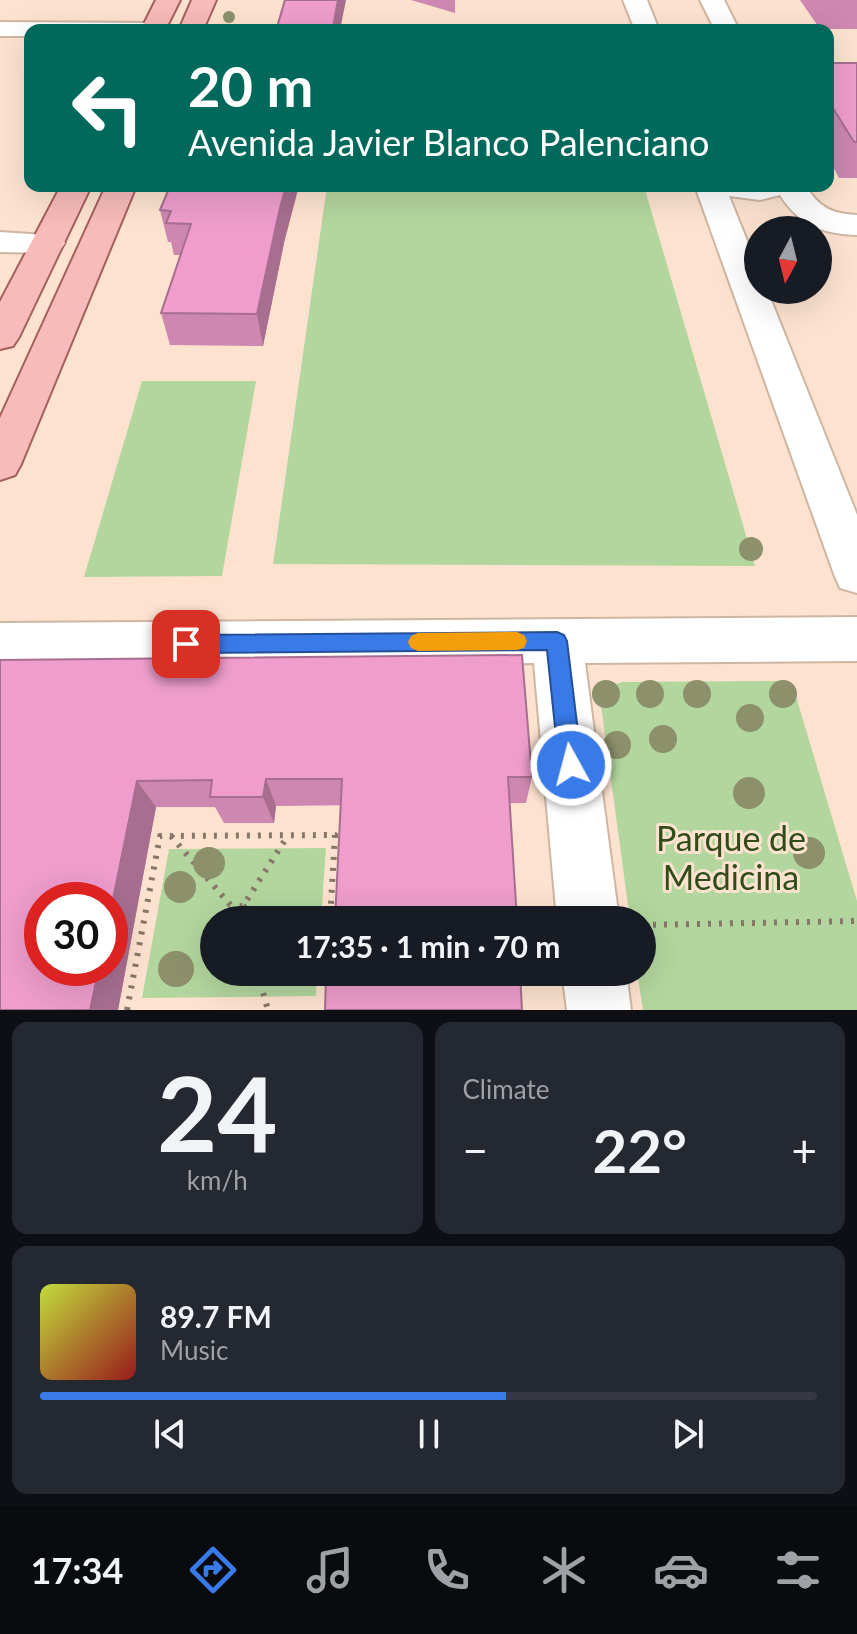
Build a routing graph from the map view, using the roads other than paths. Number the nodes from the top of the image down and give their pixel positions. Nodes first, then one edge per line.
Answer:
1 (168, 0) edge
2 (204, 0) edge
3 (635, 0) edge
4 (693, 0) edge
5 (712, 0) edge
6 (156, 24) edge
7 (194, 24) edge
8 (645, 24) edge
9 (704, 24) edge
10 (724, 24) edge
11 (0, 29) edge
12 (24, 29) edge
13 (73, 192) edge
14 (118, 192) edge
15 (712, 192) edge
16 (790, 192) edge
17 (797, 192) edge
18 (857, 200) edge
19 (857, 225) edge
20 (0, 242) edge
21 (48, 243) junction
22 (0, 337) edge
23 (0, 464) edge
24 (857, 574) edge
25 (857, 639) edge
26 (557, 641) junction
27 (0, 645) edge
28 (586, 906) edge
29 (596, 986) edge
30 (599, 1010) edge

1 - 6 main road
2 - 7 main road
3 - 8 street
4 - 9 street
5 - 10 street
11 - 12 street
13 - 21 main road
14 - 23 main road
15 - 24 street
16 - 19 street
17 - 18 street
20 - 21 street
21 - 22 main road
25 - 26 street
26 - 27 street
26 - 28 street
29 - 30 street

